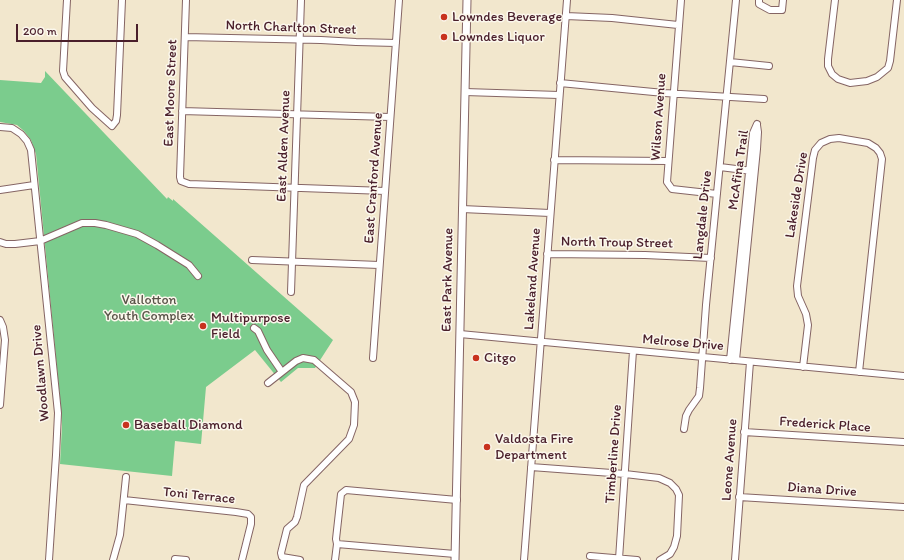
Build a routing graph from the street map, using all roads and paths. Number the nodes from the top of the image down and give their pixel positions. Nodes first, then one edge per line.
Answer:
1 (66, 0) edge
2 (122, 0) edge
3 (186, 0) edge
4 (301, 0) edge
5 (399, 0) edge
6 (467, 0) edge
7 (567, 0) edge
8 (681, 0) edge
9 (736, 0) edge
10 (759, 0) edge
11 (783, 0) edge
12 (835, 0) edge
13 (898, 0) edge
14 (566, 16) junction
15 (678, 25) junction
16 (185, 37) junction
17 (300, 39) junction
18 (396, 43) junction
19 (730, 62) junction
20 (769, 66) dead end
21 (560, 83) junction
22 (465, 92) junction
23 (673, 94) junction
24 (560, 95) junction
25 (727, 97) junction
26 (764, 99) dead end
27 (182, 111) junction
28 (297, 114) junction
29 (390, 117) junction
30 (0, 127) edge
31 (754, 149) dead end
32 (554, 160) junction
33 (668, 161) junction
34 (720, 167) junction
35 (752, 171) junction
36 (34, 185) junction
37 (294, 188) junction
38 (0, 190) edge
39 (385, 191) junction
40 (717, 194) junction
41 (462, 209) junction
42 (550, 214) junction
43 (40, 241) junction
44 (0, 242) edge
45 (547, 254) junction
46 (711, 258) junction
47 (252, 260) dead end
48 (292, 262) junction
49 (380, 265) junction
50 (198, 276) dead end
51 (291, 292) dead end
52 (0, 320) edge
53 (254, 328) dead end
54 (460, 334) junction
55 (540, 342) junction
56 (633, 351) junction
57 (373, 358) dead end
58 (703, 358) junction
59 (733, 360) junction
60 (750, 362) junction
61 (803, 367) junction
62 (282, 372) junction
63 (859, 372) junction
64 (904, 376) edge
65 (268, 383) dead end
66 (0, 405) edge
67 (684, 429) dead end
68 (744, 432) junction
69 (904, 442) edge
70 (531, 467) junction
71 (625, 474) junction
72 (126, 477) dead end
73 (739, 497) junction
74 (124, 500) junction
75 (457, 500) junction
76 (904, 507) edge
77 (337, 544) junction
78 (590, 556) dead end
79 (455, 557) edge
80 (175, 559) dead end
81 (619, 559) junction
82 (49, 560) edge
83 (113, 560) edge
84 (186, 560) edge
85 (242, 560) edge
86 (300, 560) edge
87 (335, 560) edge
88 (524, 560) edge
89 (637, 560) edge
90 (660, 560) edge
91 (735, 560) edge

1 - 2 street
3 - 16 street, East Moore Street
4 - 17 street, East Alden Avenue
5 - 18 street, East Cranford Avenue
6 - 22 main road, East Park Avenue
7 - 14 street, Lakeland Avenue
8 - 15 street, Wilson Avenue
9 - 19 street, Langdale Drive
10 - 11 street
12 - 13 street
14 - 15 street
14 - 21 street, Lakeland Avenue
15 - 23 street, Wilson Avenue
16 - 17 street, North Charlton Street
16 - 27 street, East Moore Street
17 - 18 street, North Charlton Street
17 - 28 street, East Alden Avenue
18 - 29 street, East Cranford Avenue
19 - 20 street
19 - 25 street, Langdale Drive
21 - 23 street
21 - 24 street, Lakeland Avenue
22 - 24 street
22 - 41 main road, East Park Avenue
23 - 25 street
23 - 33 street, Wilson Avenue
24 - 32 street, Lakeland Avenue
25 - 26 street
25 - 34 street, Langdale Drive
27 - 28 street
27 - 37 street, East Moore Street
28 - 29 street
28 - 37 street, East Alden Avenue
29 - 39 street, East Cranford Avenue
30 - 36 street
31 - 35 street, McAfina Trail
32 - 33 street
32 - 42 street, Lakeland Avenue
33 - 40 street, Wilson Avenue
34 - 35 street
34 - 40 street, Langdale Drive
35 - 59 street, McAfina Trail
36 - 38 street
36 - 43 street, Woodlawn Drive
37 - 39 street
37 - 48 street, East Alden Avenue
39 - 49 street, East Cranford Avenue
40 - 46 street, Langdale Drive
41 - 42 street
41 - 54 main road, East Park Avenue
42 - 45 street, Lakeland Avenue
43 - 44 street
43 - 50 street
43 - 82 street, Woodlawn Drive
45 - 46 street, North Troup Street
45 - 55 street, Lakeland Avenue
46 - 58 street, Langdale Drive
47 - 48 street
48 - 49 street
48 - 51 street, East Alden Avenue
49 - 57 street, East Cranford Avenue
52 - 66 street
53 - 62 street
54 - 55 street, Melrose Drive
54 - 75 main road, East Park Avenue
55 - 56 street, Melrose Drive
55 - 70 street, Lakeland Avenue
56 - 58 street, Melrose Drive
56 - 71 street, Timberline Drive
58 - 59 street, Melrose Drive
58 - 67 street, Langdale Drive
59 - 60 street, Melrose Drive
60 - 61 street, Melrose Drive
60 - 68 street, Leone Avenue
61 - 63 street, Melrose Drive
61 - 63 street, Lakeside Drive
62 - 65 street
62 - 86 street
63 - 64 street, Melrose Drive
68 - 69 street, Frederick Place
68 - 73 street, Leone Avenue
70 - 71 street
70 - 88 street, Lakeland Avenue
71 - 81 street, Timberline Drive
71 - 90 street
72 - 74 street
73 - 76 street, Diana Drive
73 - 91 street, Leone Avenue
74 - 83 street
74 - 85 street, Toni Terrace
75 - 77 street
75 - 79 main road, East Park Avenue
77 - 79 street
77 - 87 street
78 - 81 street
80 - 84 street
81 - 89 street

